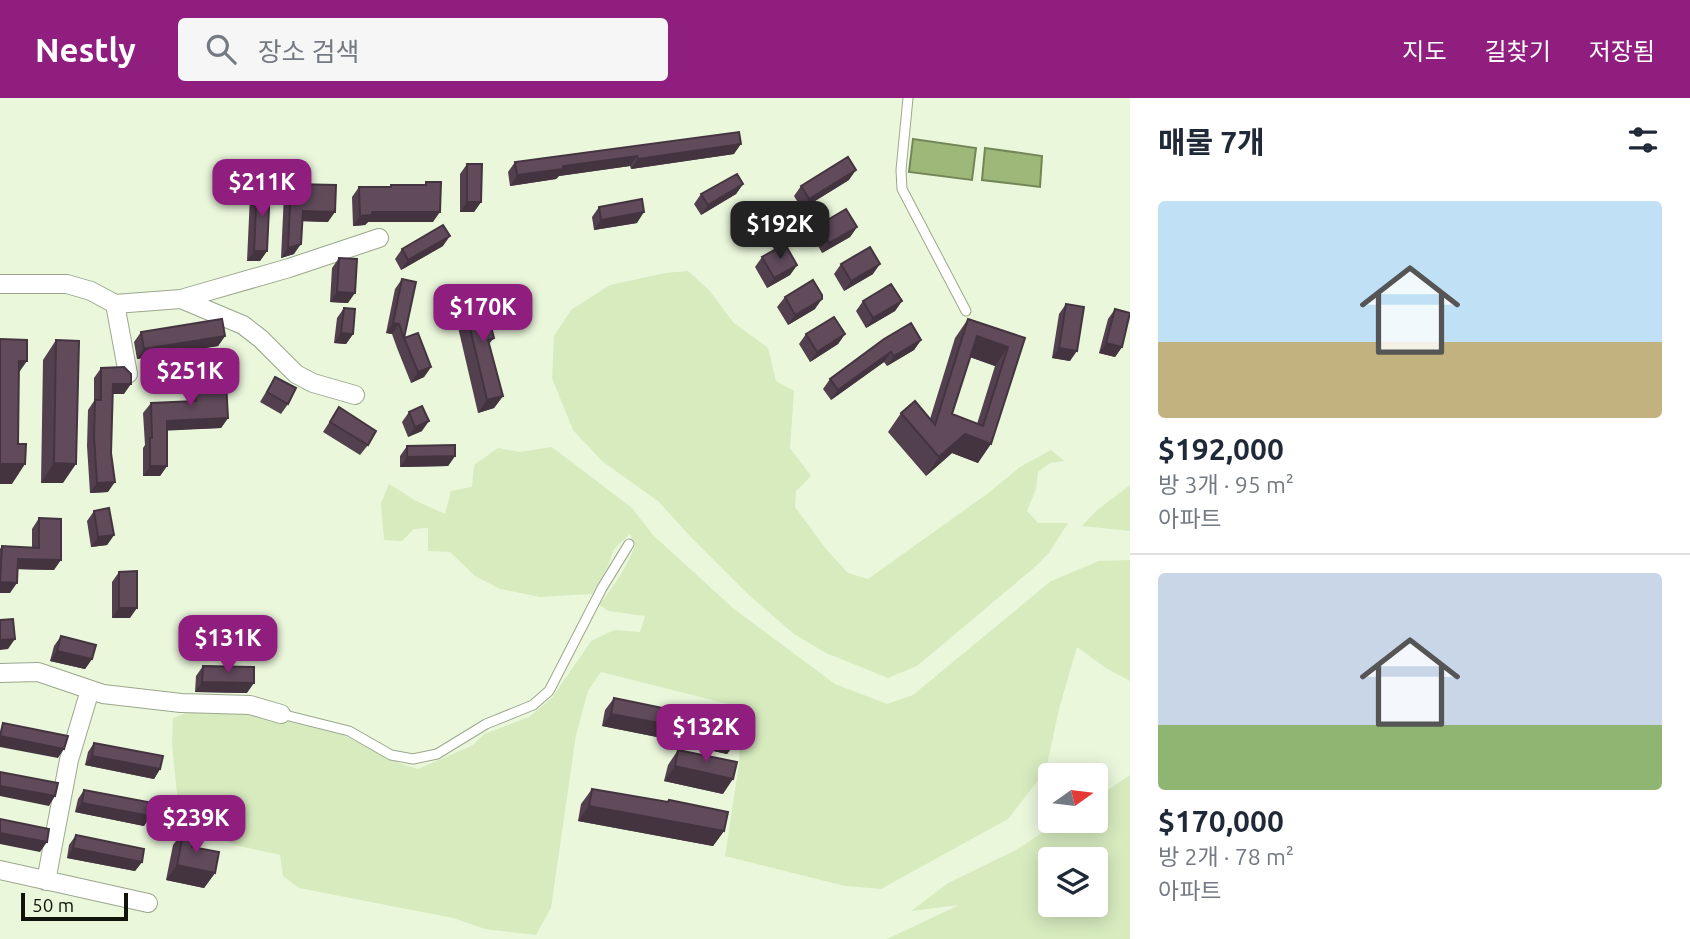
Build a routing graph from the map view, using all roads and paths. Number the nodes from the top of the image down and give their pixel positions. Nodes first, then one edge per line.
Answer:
1 (908, 98) edge
2 (379, 238) dead end
3 (0, 284) edge
4 (181, 299) junction
5 (115, 304) junction
6 (966, 311) dead end
7 (128, 374) edge
8 (355, 395) dead end
9 (629, 544) dead end
10 (0, 673) edge
11 (90, 690) junction
12 (281, 714) joint
13 (0, 870) edge
14 (46, 881) junction
15 (148, 903) dead end

1 - 6 lane
2 - 4 street
3 - 5 street
4 - 5 street
4 - 8 street
5 - 7 street
9 - 12 lane
10 - 11 street
11 - 12 street
11 - 14 street
13 - 14 street
14 - 15 street

